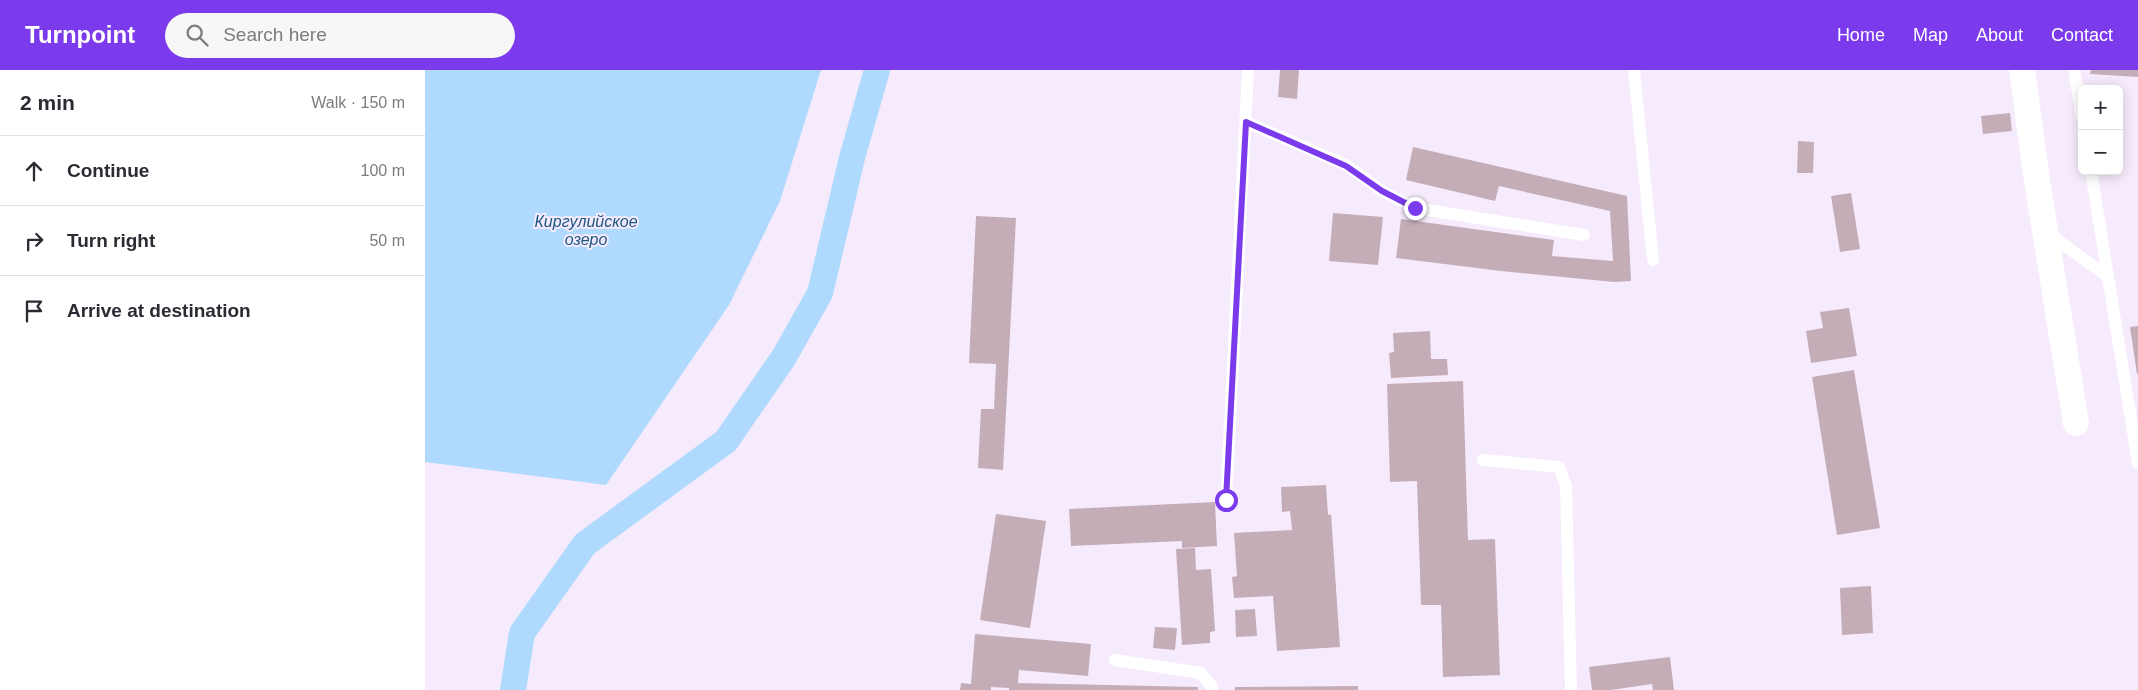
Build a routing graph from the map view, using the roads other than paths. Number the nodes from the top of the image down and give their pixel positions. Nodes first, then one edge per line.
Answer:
1 (1248, 70) edge
2 (1634, 70) edge
3 (2023, 70) edge
4 (2074, 70) edge
5 (2078, 94) edge
6 (1246, 122) junction
7 (2092, 175) edge
8 (2046, 232) junction
9 (1584, 235) dead end
10 (1653, 260) dead end
11 (2108, 277) junction
12 (2076, 424) dead end
13 (1483, 460) dead end
14 (2138, 463) edge
15 (1226, 500) dead end
16 (1115, 660) dead end
17 (1212, 690) edge
18 (1571, 690) edge

1 - 6 lane
2 - 10 lane
3 - 8 street
4 - 5 lane
6 - 9 lane
6 - 15 lane
7 - 11 lane
8 - 11 lane
8 - 12 street
11 - 14 lane
13 - 18 lane
16 - 17 lane

